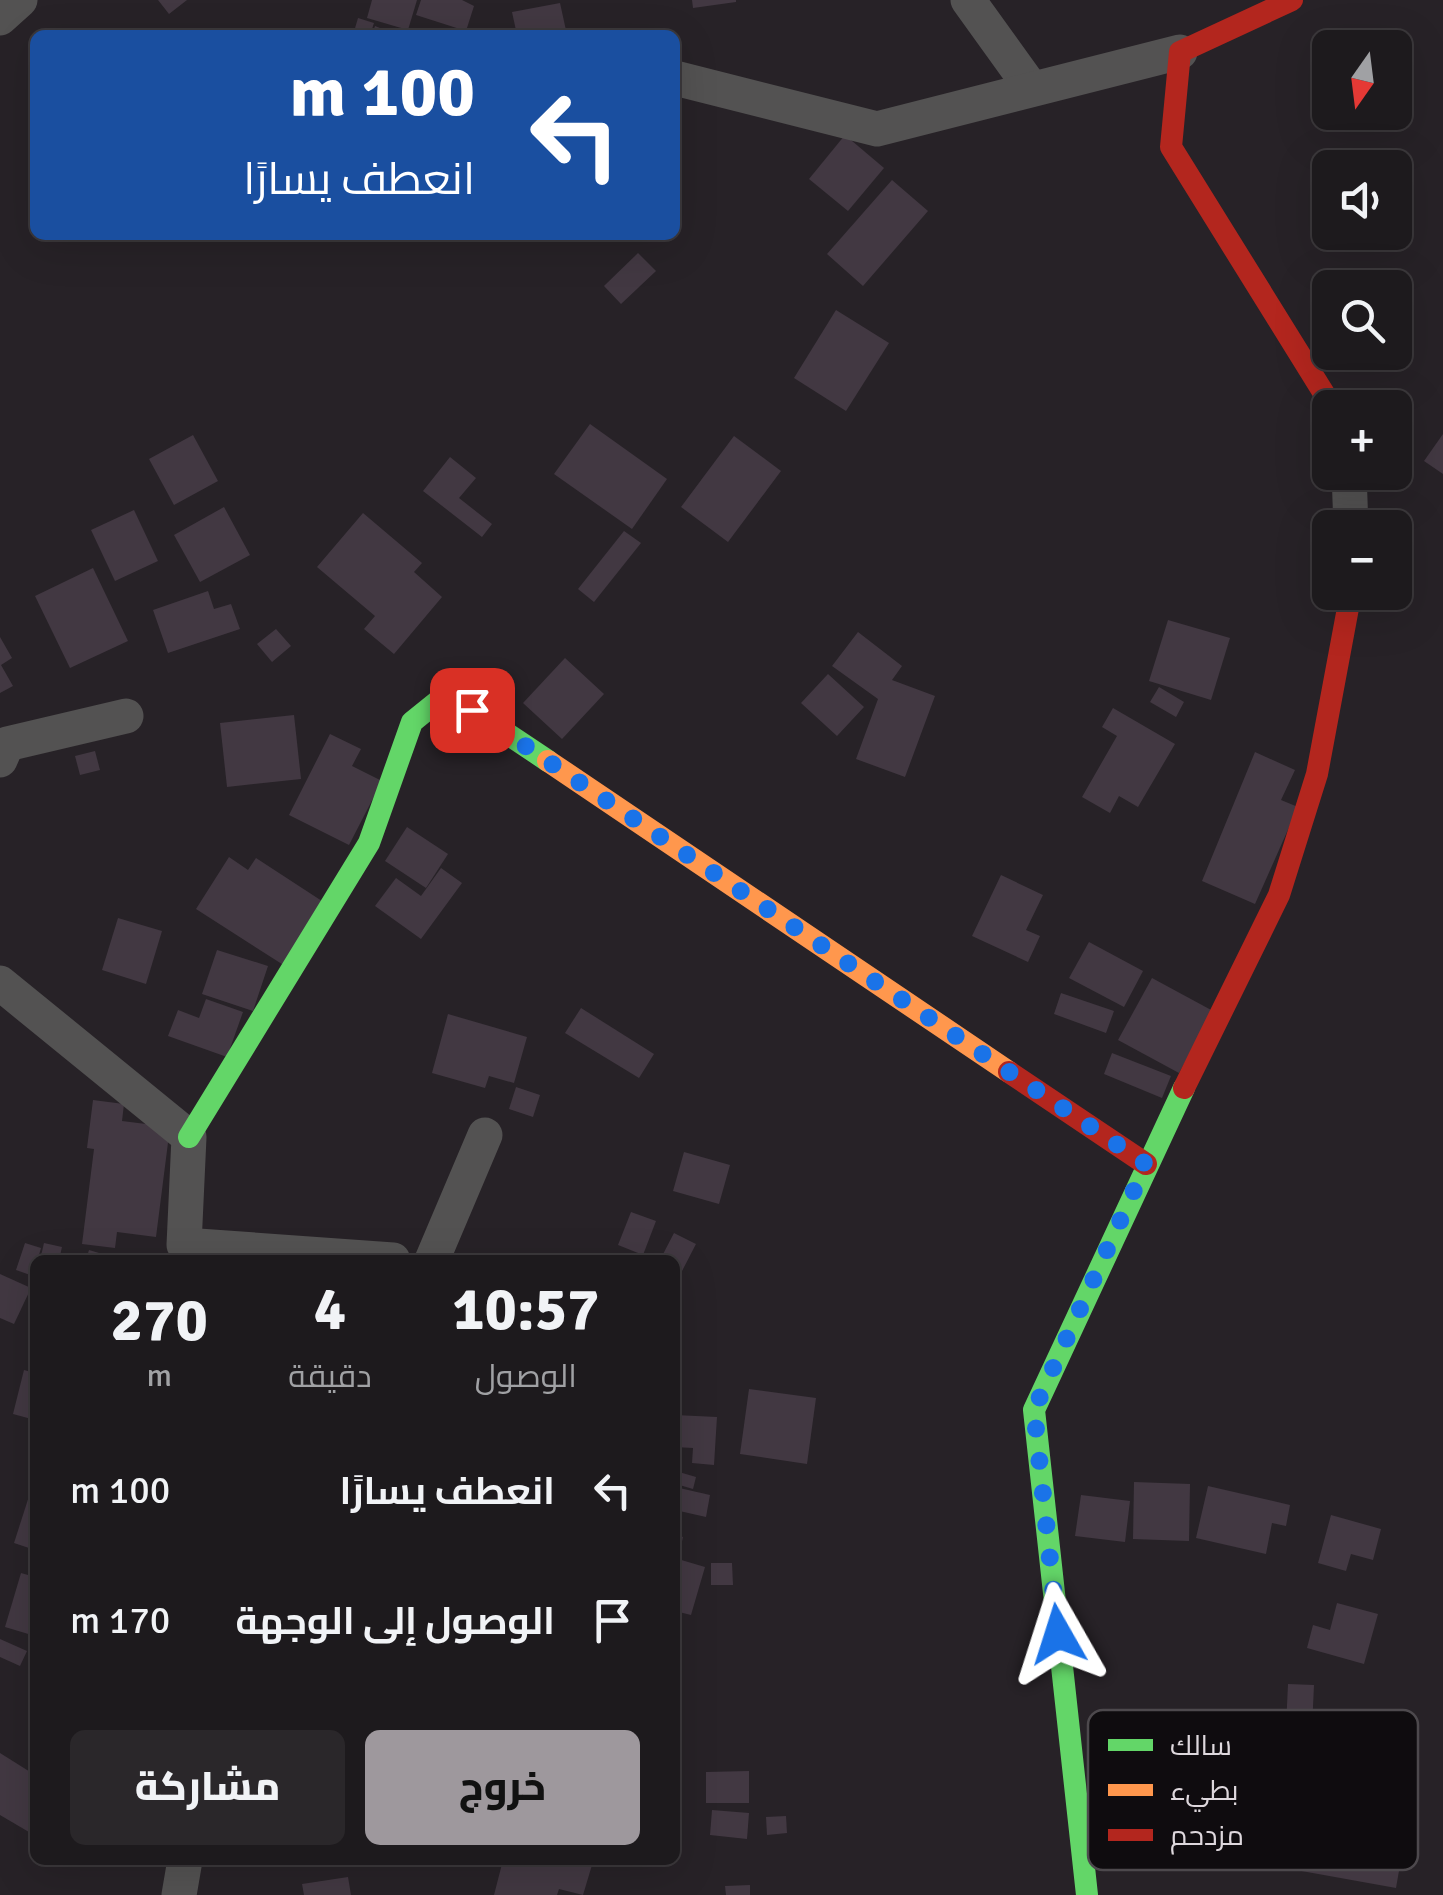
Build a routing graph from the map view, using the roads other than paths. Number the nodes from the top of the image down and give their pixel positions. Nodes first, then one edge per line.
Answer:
1 (20, 0) edge
2 (968, 0) edge
3 (1292, 0) edge
4 (0, 18) edge
5 (1180, 52) junction
6 (680, 79) edge
7 (1032, 90) junction
8 (1322, 390) edge
9 (1348, 610) edge
10 (126, 716) dead end
11 (0, 760) edge
12 (0, 983) edge
13 (484, 1135) dead end
14 (189, 1137) junction
15 (1146, 1164) junction
16 (185, 1252) edge
17 (263, 1255) edge
18 (434, 1255) edge
19 (184, 1865) edge
20 (179, 1895) edge
21 (1087, 1895) edge

1 - 4 street
2 - 7 street
3 - 5 street
5 - 7 street
5 - 8 street
6 - 7 street
9 - 15 street
10 - 11 street
12 - 14 street
13 - 18 street
14 - 15 street
14 - 16 street
15 - 21 street
16 - 17 street
19 - 20 street

